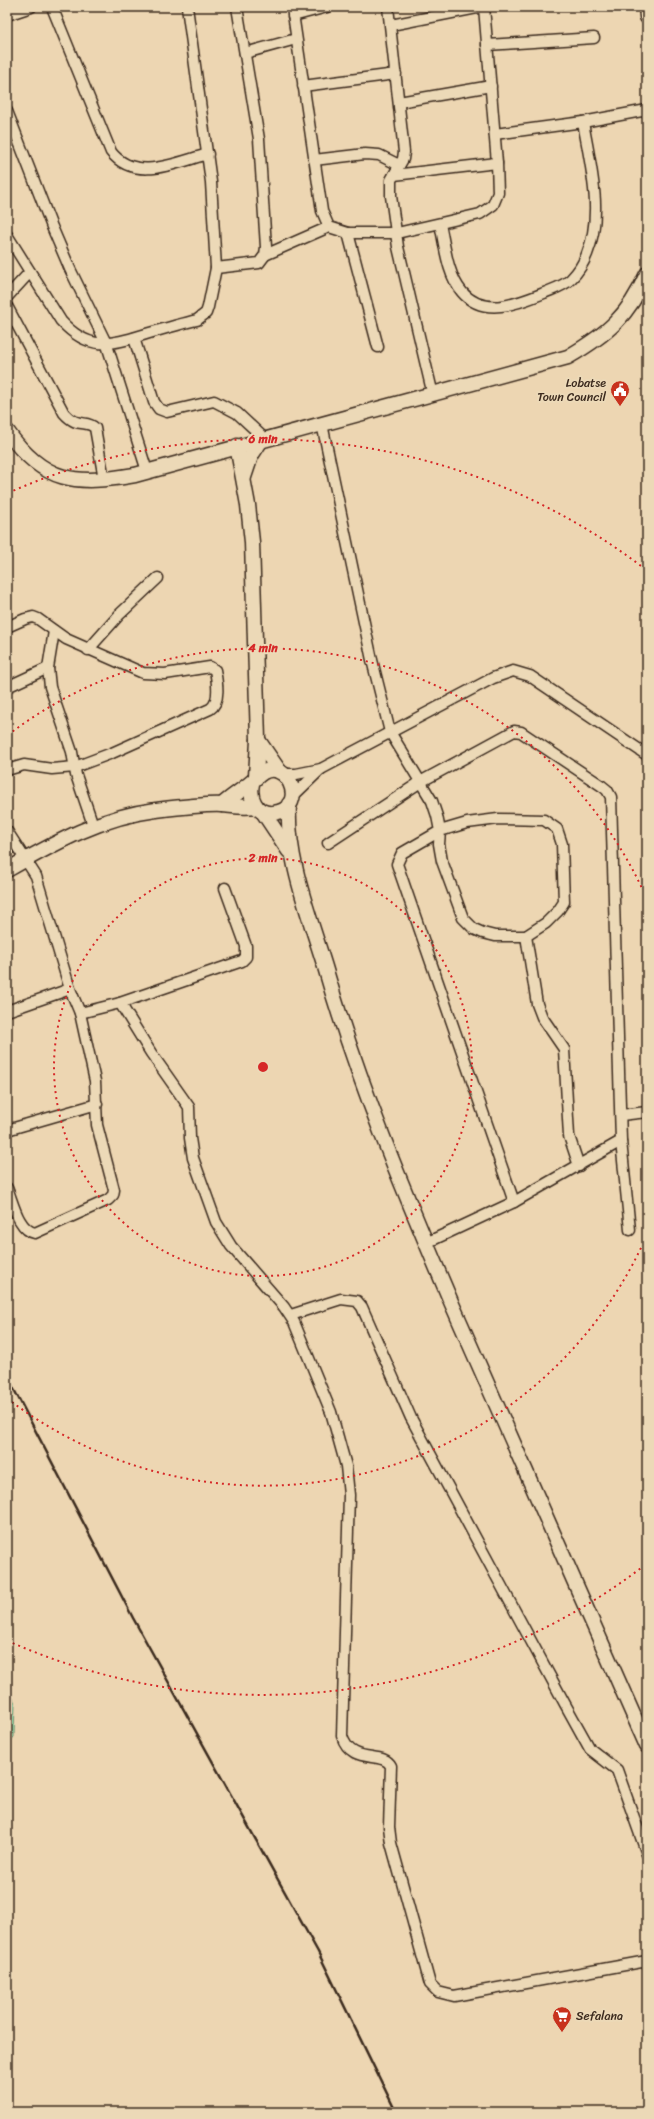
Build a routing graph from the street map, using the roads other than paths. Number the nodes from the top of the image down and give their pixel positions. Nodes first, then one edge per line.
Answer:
1 (31, 7) edge
2 (52, 7) edge
3 (187, 7) edge
4 (237, 7) edge
5 (327, 7) edge
6 (388, 7) edge
7 (483, 7) edge
8 (646, 7) edge
9 (293, 11) edge
10 (7, 15) edge
11 (647, 17) edge
12 (391, 25) junction
13 (594, 38) dead end
14 (296, 39) junction
15 (487, 45) junction
16 (245, 53) junction
17 (396, 74) junction
18 (303, 86) junction
19 (491, 86) junction
20 (399, 102) junction
21 (647, 110) edge
22 (7, 111) edge
23 (584, 122) junction
24 (495, 134) junction
25 (208, 154) junction
26 (314, 160) junction
27 (496, 163) junction
28 (399, 165) junction
29 (394, 175) junction
30 (440, 224) junction
31 (329, 227) junction
32 (348, 233) junction
33 (397, 233) junction
34 (7, 235) edge
35 (265, 255) junction
36 (216, 268) junction
37 (30, 272) junction
38 (647, 274) edge
39 (7, 297) edge
40 (7, 306) edge
41 (134, 338) junction
42 (107, 345) junction
43 (378, 347) dead end
44 (433, 395) junction
45 (322, 424) junction
46 (7, 431) edge
47 (265, 439) junction
48 (237, 446) junction
49 (216, 452) junction
50 (147, 471) junction
51 (104, 479) junction
52 (243, 479) junction
53 (158, 578) dead end
54 (7, 627) edge
55 (54, 631) junction
56 (88, 650) junction
57 (48, 668) junction
58 (7, 687) edge
59 (390, 732) junction
60 (258, 740) junction
61 (647, 755) edge
62 (75, 767) junction
63 (321, 769) junction
64 (7, 770) edge
65 (282, 773) junction
66 (254, 780) junction
67 (422, 781) junction
68 (291, 800) junction
69 (222, 805) junction
70 (260, 809) junction
71 (93, 825) junction
72 (7, 831) edge
73 (440, 831) junction
74 (328, 843) dead end
75 (292, 855) junction
76 (25, 860) junction
77 (7, 870) edge
78 (225, 888) dead end
79 (526, 936) junction
80 (70, 989) junction
81 (120, 1003) junction
82 (7, 1011) edge
83 (80, 1013) junction
84 (97, 1104) junction
85 (647, 1112) edge
86 (622, 1115) junction
87 (7, 1130) edge
88 (621, 1141) junction
89 (579, 1166) junction
90 (7, 1188) edge
91 (514, 1202) junction
92 (630, 1230) dead end
93 (426, 1243) junction
94 (291, 1315) junction
95 (647, 1746) edge
96 (647, 1854) edge
97 (647, 1961) edge

1 - 10 street
2 - 25 street
3 - 25 street
4 - 16 street
5 - 9 street
6 - 12 street
7 - 12 street
7 - 15 street
8 - 11 main road
9 - 14 street
12 - 17 street
13 - 15 street
14 - 16 street
14 - 18 street
15 - 19 street
16 - 35 street
17 - 18 street
17 - 20 street
18 - 26 street
19 - 20 street
19 - 24 street
20 - 28 street
21 - 23 street
22 - 42 street
23 - 24 street
23 - 30 street
24 - 27 street
25 - 36 street
26 - 28 street
26 - 31 street
27 - 29 street
27 - 30 street
28 - 29 street
29 - 33 street
30 - 33 street
31 - 32 street
31 - 35 street
32 - 33 street
32 - 43 street
33 - 44 street
34 - 37 street
35 - 36 street
36 - 41 street
37 - 39 street
37 - 42 street
38 - 44 main road
40 - 51 street
41 - 42 street
41 - 47 street
42 - 50 street
44 - 45 main road
45 - 47 main road
45 - 59 street
46 - 51 main road
47 - 48 main road
47 - 52 main road
48 - 49 main road
48 - 52 main road
49 - 50 main road
49 - 52 main road
50 - 51 main road
52 - 60 main road
53 - 56 street
54 - 55 street
55 - 56 street
55 - 57 street
56 - 62 street
57 - 58 street
57 - 62 street
59 - 61 street
59 - 63 street
59 - 67 street
60 - 65 main road
60 - 66 main road
62 - 64 street
62 - 71 street
63 - 65 street
63 - 68 street
65 - 66 main road
65 - 68 main road
66 - 69 main road
66 - 70 main road
67 - 73 street
67 - 74 street
67 - 86 street
68 - 70 main road
68 - 75 main road
69 - 70 main road
69 - 71 main road
70 - 75 main road
71 - 76 main road
72 - 76 street
73 - 79 street
73 - 79 street
73 - 91 street
75 - 93 main road
76 - 77 main road
76 - 80 street
78 - 81 street
79 - 89 street
80 - 82 street
80 - 83 street
81 - 83 street
81 - 94 street
83 - 84 street
84 - 87 street
84 - 90 street
85 - 86 street
86 - 88 street
88 - 89 street
88 - 92 street
89 - 91 street
91 - 93 street
93 - 95 main road
94 - 96 street
94 - 97 street

